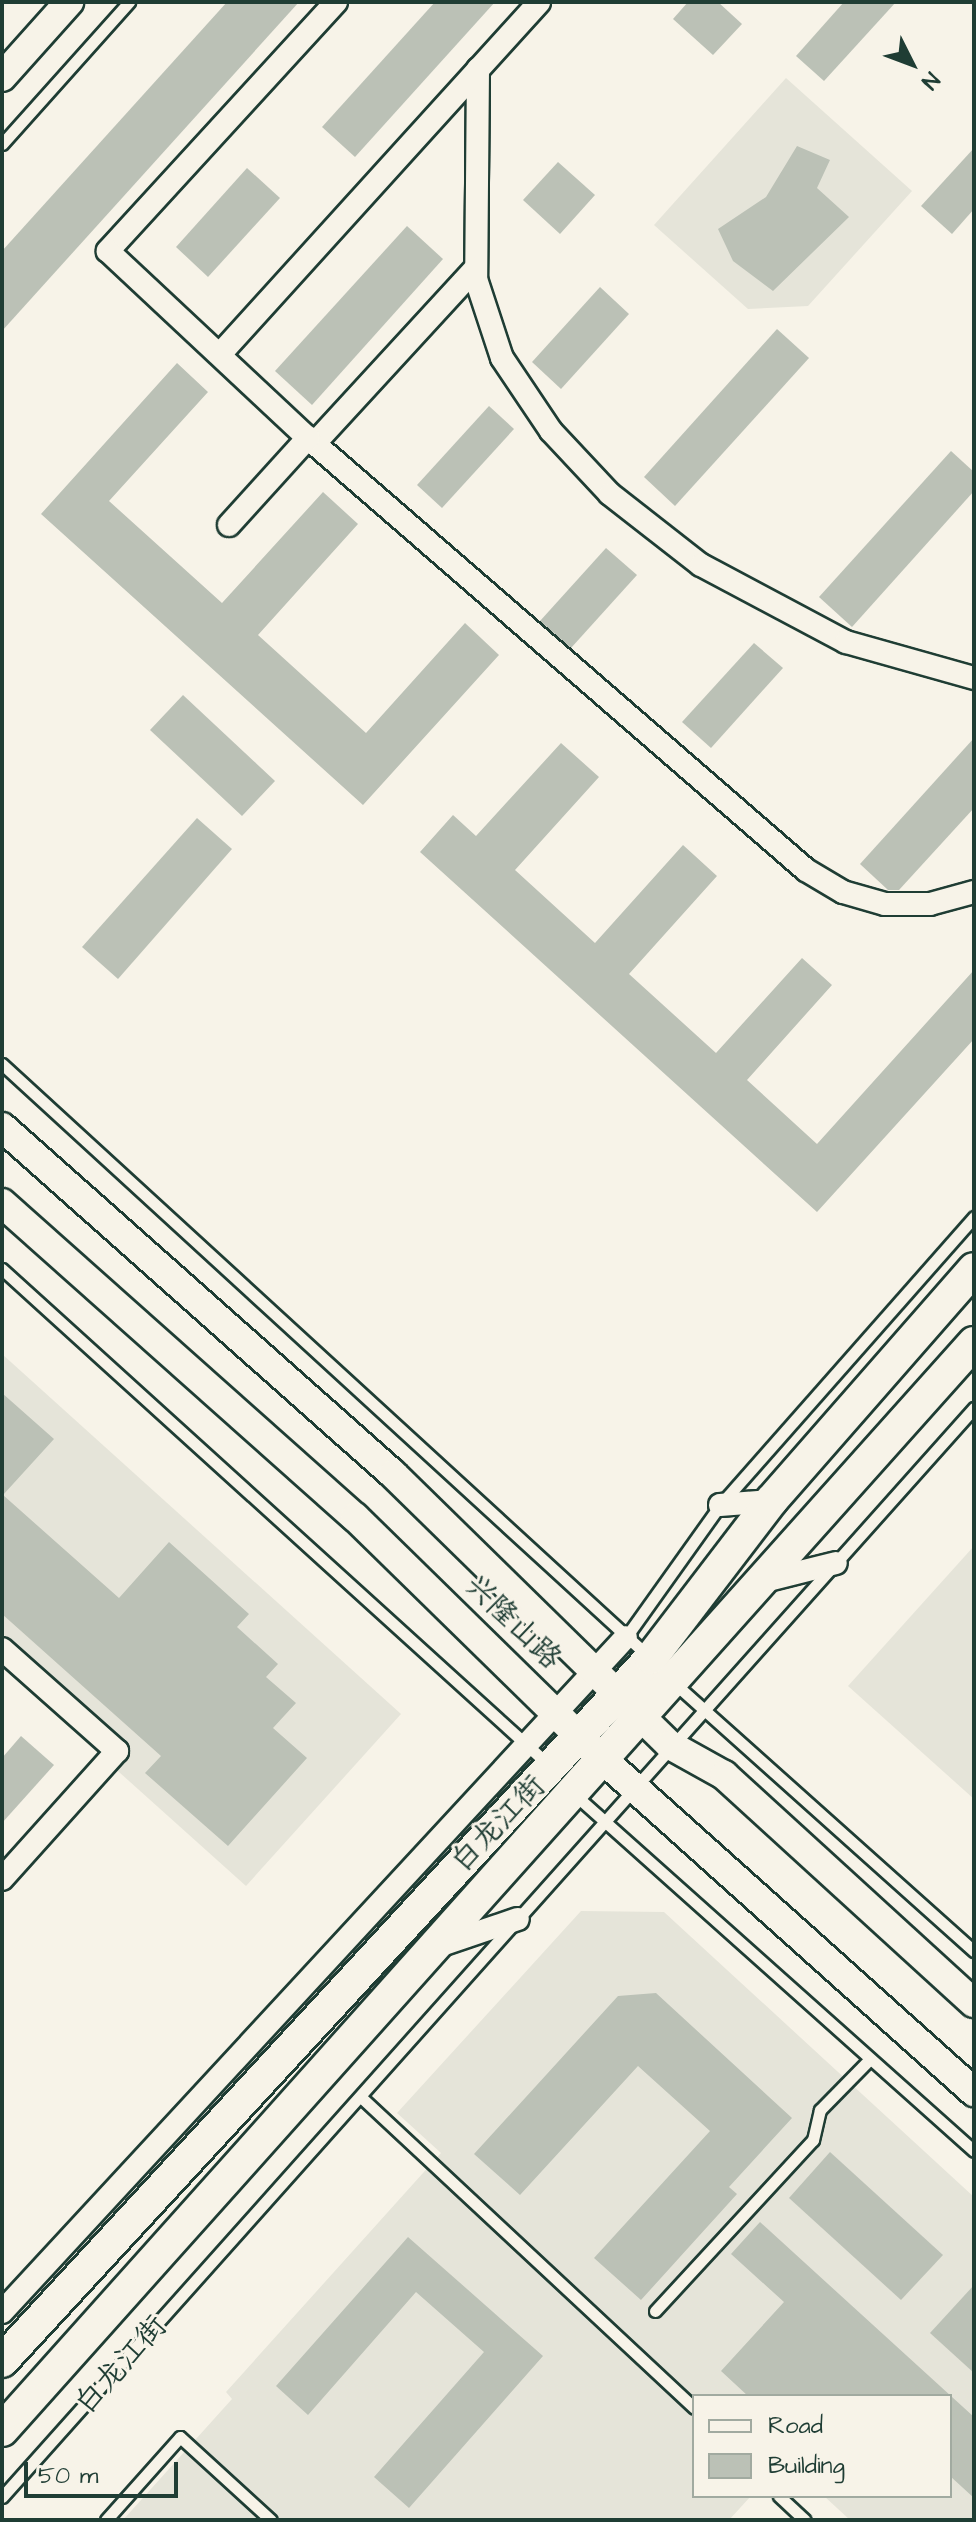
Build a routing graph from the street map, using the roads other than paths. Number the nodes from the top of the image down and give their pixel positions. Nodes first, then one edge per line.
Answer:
1 (69, 2) edge
2 (129, 2) edge
3 (336, 2) edge
4 (539, 2) edge
5 (478, 69) junction
6 (2, 77) edge
7 (2, 144) edge
8 (475, 269) junction
9 (222, 352) junction
10 (311, 441) junction
11 (229, 525) dead end
12 (974, 678) edge
13 (974, 892) edge
14 (2, 1064) edge
15 (2, 1127) edge
16 (2, 1203) edge
17 (974, 1217) edge
18 (2, 1269) edge
19 (974, 1269) edge
20 (974, 1343) edge
21 (974, 1408) edge
22 (771, 1501) junction
23 (720, 1505) junction
24 (836, 1563) junction
25 (759, 1583) junction
26 (626, 1637) junction
27 (2, 1649) edge
28 (660, 1669) junction
29 (596, 1670) junction
30 (628, 1703) junction
31 (703, 1708) junction
32 (559, 1712) junction
33 (591, 1744) junction
34 (670, 1745) junction
35 (528, 1746) junction
36 (560, 1778) junction
37 (633, 1787) junction
38 (603, 1820) junction
39 (448, 1877) junction
40 (2, 1879) edge
41 (379, 1906) junction
42 (518, 1919) junction
43 (441, 1945) junction
44 (974, 1951) edge
45 (974, 2003) edge
46 (870, 2059) junction
47 (974, 2092) edge
48 (201, 2093) junction
49 (363, 2099) junction
50 (974, 2151) edge
51 (189, 2155) junction
52 (655, 2311) dead end
53 (2, 2312) edge
54 (2, 2361) edge
55 (692, 2406) edge
56 (2, 2430) edge
57 (2, 2497) edge
58 (781, 2498) edge
59 (106, 2520) edge
60 (271, 2520) edge
61 (805, 2520) edge

1 - 6 street
2 - 7 lane
3 - 9 street
4 - 5 street
5 - 8 street
5 - 9 street
8 - 10 street
8 - 12 street
9 - 10 street
10 - 11 street
10 - 13 street
14 - 26 lane
15 - 29 street, 兴隆山路
16 - 32 street, 兴隆山路
17 - 23 lane
18 - 35 lane
19 - 22 main road, 白龙江街
20 - 25 main road, 白龙江街
21 - 24 lane, 白龙江街
22 - 23 street
22 - 28 main road, 白龙江街
23 - 26 lane
24 - 25 street
24 - 31 lane, 白龙江街
25 - 28 main road, 白龙江街
26 - 28 lane
26 - 29 street, 白龙江街
27 - 40 street
28 - 30 main road, 白龙江街
28 - 31 lane
29 - 30 street, 兴隆山路
29 - 32 street, 白龙江街
30 - 33 main road, 白龙江街
30 - 34 street, 兴隆山路
31 - 34 lane, 白龙江街
31 - 44 lane
32 - 33 street, 兴隆山路
32 - 35 street, 白龙江街
33 - 36 main road, 白龙江街
33 - 37 street, 兴隆山路
34 - 37 lane, 白龙江街
34 - 45 street, 兴隆山路
35 - 36 lane
35 - 41 street, 白龙江街
36 - 38 lane
36 - 39 main road, 白龙江街
36 - 43 main road, 白龙江街
37 - 38 lane, 白龙江街
37 - 47 street, 兴隆山路
38 - 42 lane, 白龙江街
38 - 46 lane
39 - 41 street
39 - 51 main road, 白龙江街
41 - 48 street, 白龙江街
42 - 43 street
42 - 49 lane, 白龙江街
43 - 56 main road, 白龙江街
46 - 50 lane
46 - 52 lane
48 - 51 street
48 - 53 street, 白龙江街
49 - 55 lane
49 - 57 lane, 白龙江街
51 - 54 main road, 白龙江街
58 - 61 lane
59 - 60 lane

